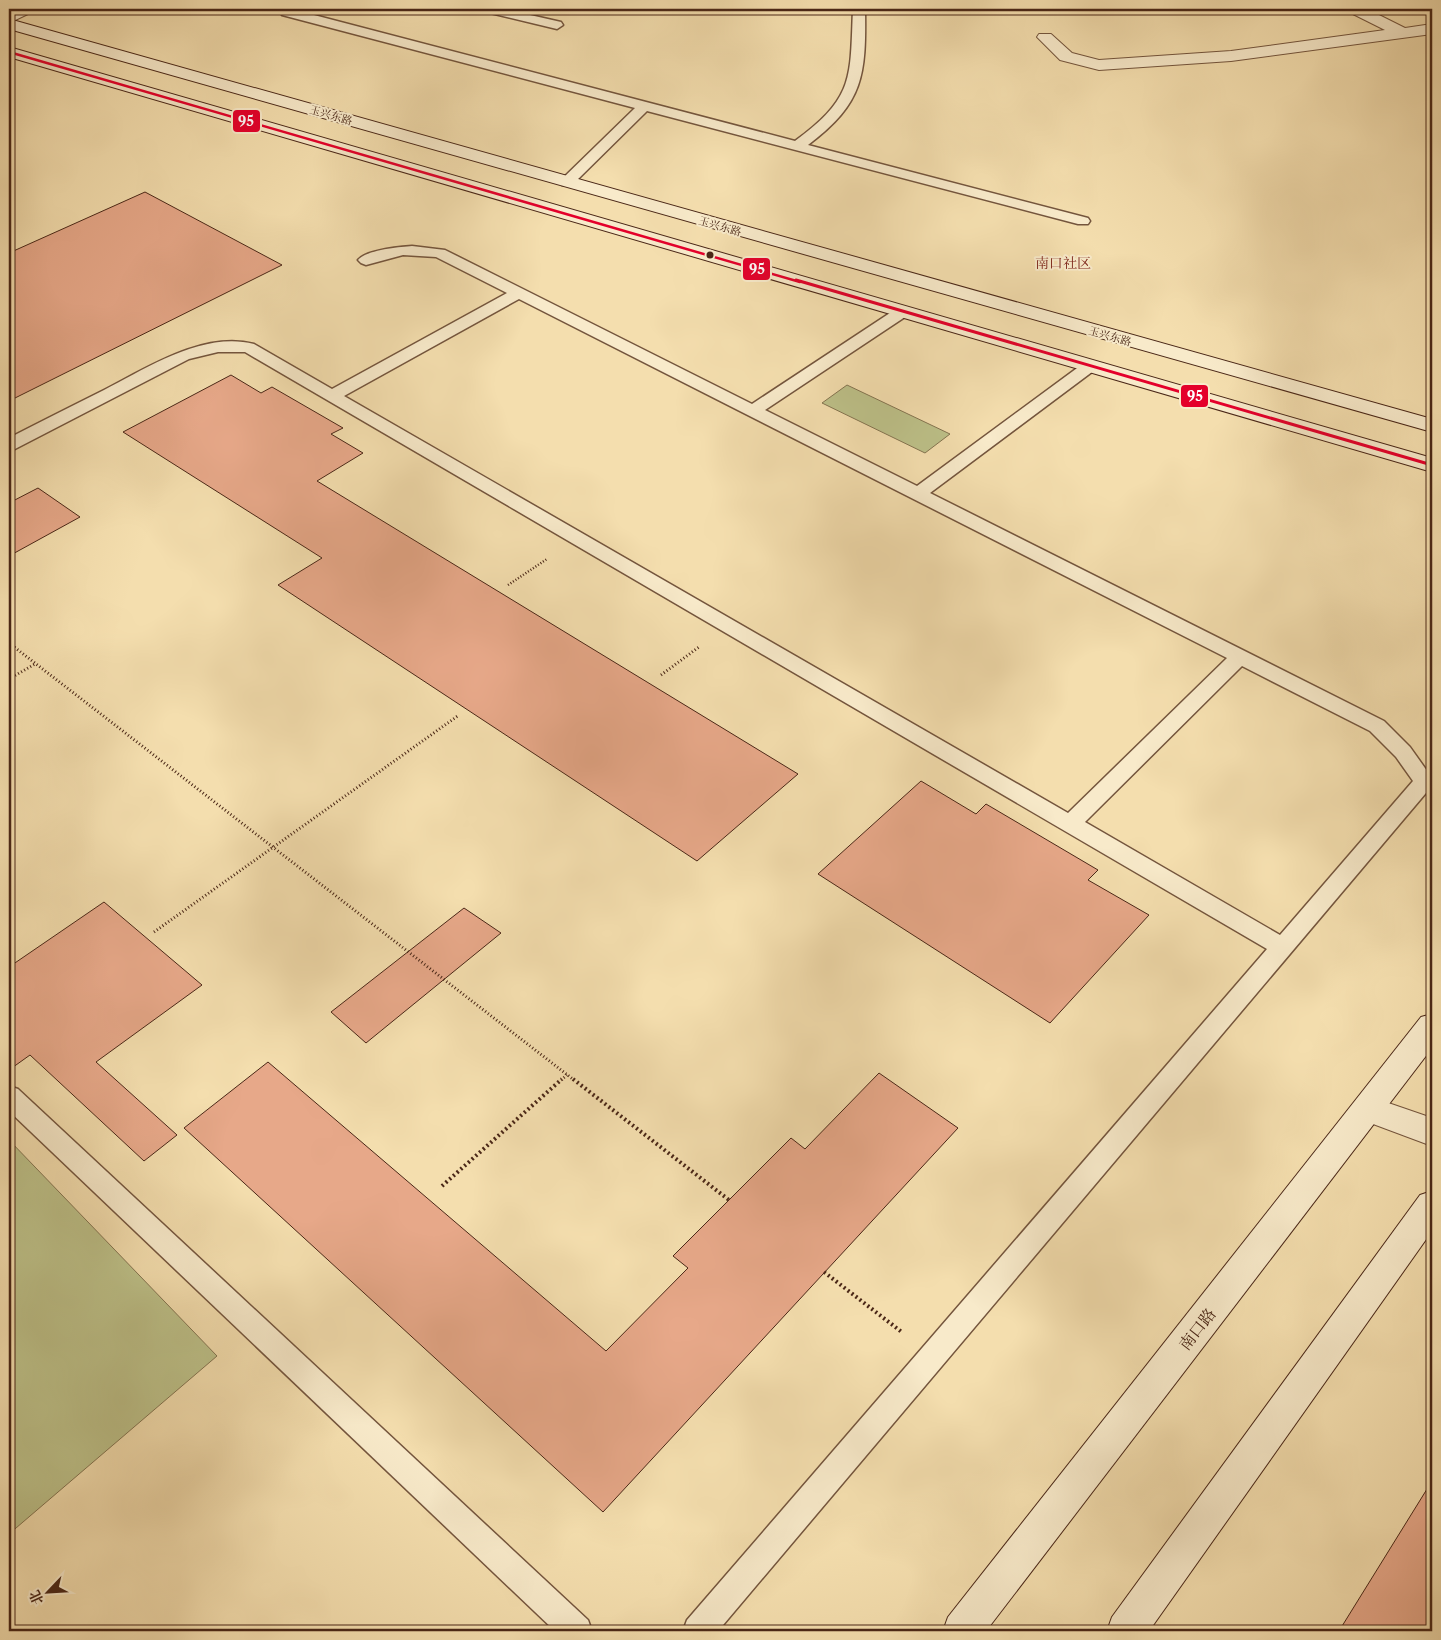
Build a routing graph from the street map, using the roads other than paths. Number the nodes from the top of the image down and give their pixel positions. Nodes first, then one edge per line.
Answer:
1 (26, 9) edge
2 (285, 9) edge
3 (490, 9) edge
4 (859, 9) edge
5 (1355, 9) edge
6 (9, 18) edge
7 (9, 24) edge
8 (557, 25) dead end
9 (1432, 29) edge
10 (1400, 32) junction
11 (1045, 37) dead end
12 (1432, 45) edge
13 (9, 52) edge
14 (644, 106) junction
15 (798, 146) junction
16 (567, 182) junction
17 (1083, 221) dead end
18 (366, 260) dead end
19 (519, 293) junction
20 (902, 312) junction
21 (1090, 366) junction
22 (332, 396) junction
23 (753, 410) junction
24 (1432, 426) edge
25 (9, 445) edge
26 (1432, 464) edge
27 (918, 494) junction
28 (1240, 657) junction
29 (1070, 824) junction
30 (1284, 948) junction
31 (1432, 1026) edge
32 (9, 1096) edge
33 (1368, 1109) junction
34 (1432, 1132) edge
35 (1432, 1205) edge
36 (577, 1631) edge
37 (698, 1631) edge
38 (962, 1631) edge
39 (1126, 1631) edge

1 - 6 main road
2 - 14 lane
3 - 8 lane
4 - 15 lane
5 - 10 main road
7 - 16 main road, 玉兴东路
9 - 10 main road
10 - 11 main road
10 - 12 main road
13 - 20 main road
14 - 15 lane
14 - 16 lane
15 - 17 lane
16 - 24 main road, 玉兴东路
18 - 19 lane
19 - 22 lane
19 - 23 lane
20 - 21 main road
20 - 23 lane
21 - 26 main road
21 - 27 lane
22 - 25 lane
22 - 29 lane
23 - 27 lane
27 - 28 lane
28 - 29 lane
28 - 30 lane
29 - 30 lane
30 - 37 lane
31 - 33 main road, 南口路
32 - 36 lane
33 - 34 main road
33 - 38 main road, 南口路
35 - 39 main road

